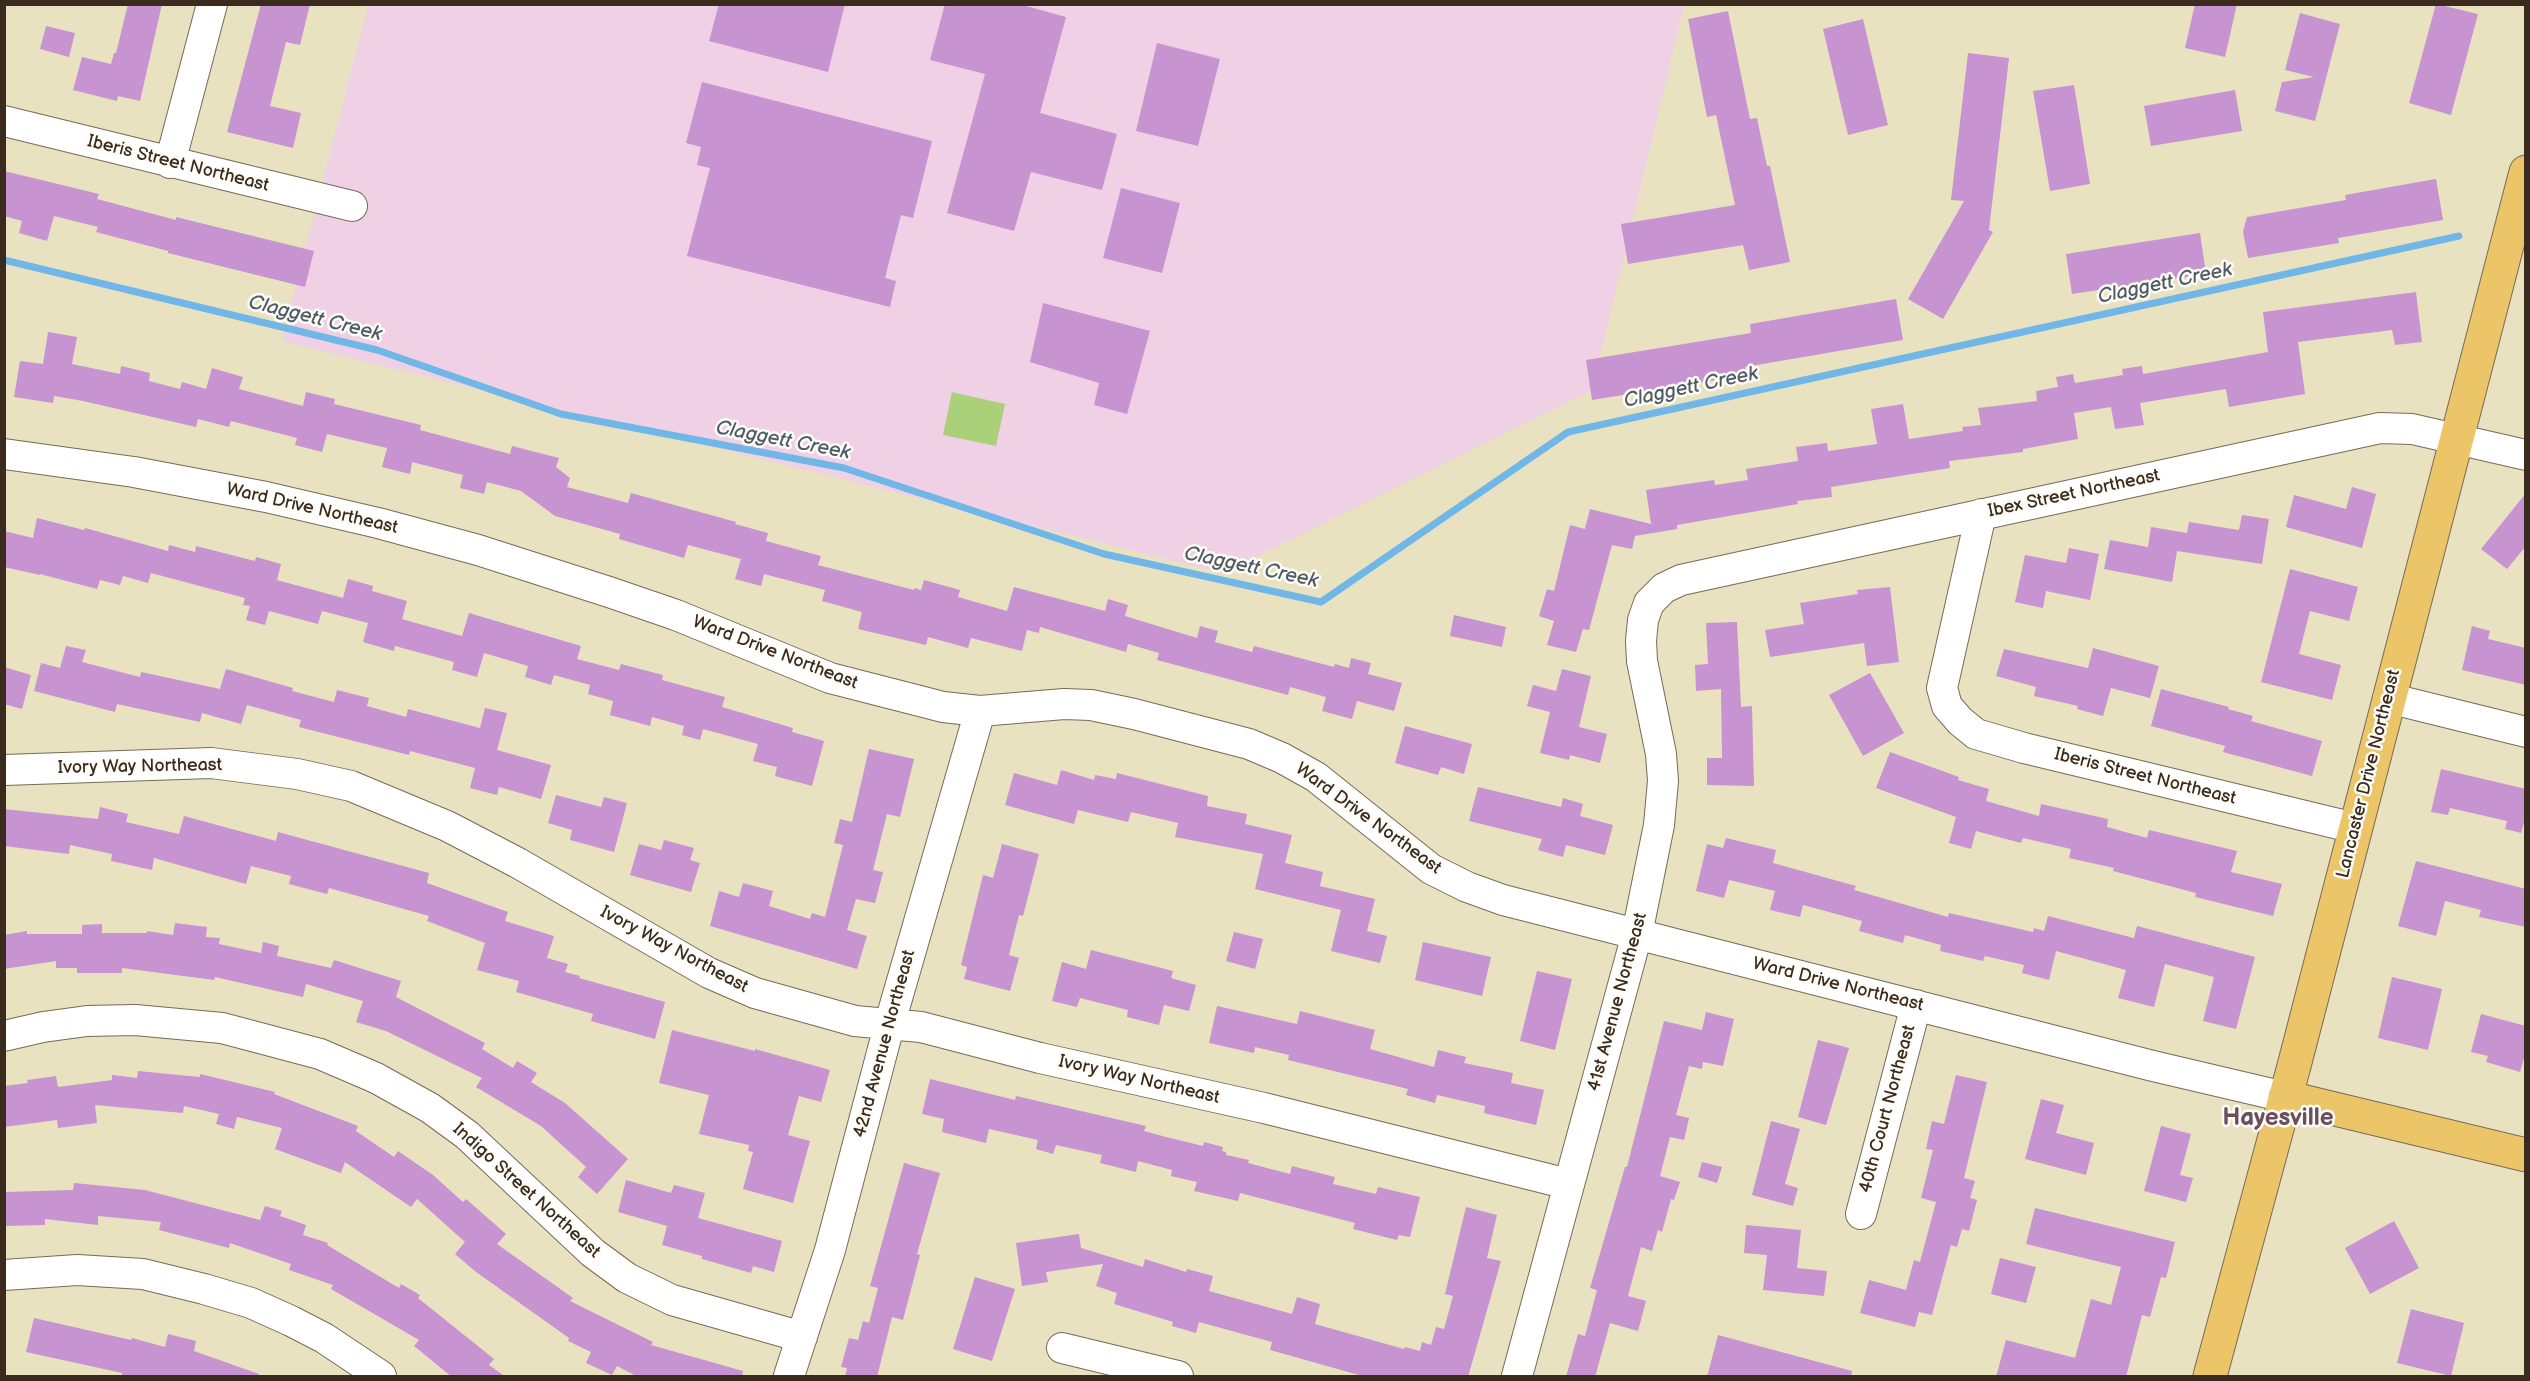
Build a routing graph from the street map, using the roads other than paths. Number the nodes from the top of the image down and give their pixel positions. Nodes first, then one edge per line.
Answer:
1 (212, 4) edge
2 (4, 121) edge
3 (170, 163) junction
4 (2523, 192) edge
5 (352, 206) dead end
6 (2455, 437) junction
7 (4, 454) edge
8 (2526, 455) edge
9 (1981, 514) junction
10 (1643, 620) joint
11 (2388, 698) junction
12 (980, 711) junction
13 (2526, 732) edge
14 (4, 770) edge
15 (2355, 828) junction
16 (1637, 934) junction
17 (1916, 1005) junction
18 (889, 1026) junction
19 (4, 1036) edge
20 (2284, 1097) junction
21 (2526, 1155) edge
22 (1568, 1184) junction
23 (1861, 1214) dead end
24 (4, 1275) edge
25 (802, 1337) junction
26 (1062, 1348) dead end
27 (381, 1377) edge
28 (789, 1377) edge
29 (1178, 1377) edge
30 (1516, 1377) edge
31 (2210, 1377) edge

1 - 3 street
2 - 3 street, Iberis Street Northeast
3 - 5 street, Iberis Street Northeast
4 - 6 main road, Lancaster Drive Northeast
6 - 8 street, Ibex Street Northeast
6 - 9 street, Ibex Street Northeast
6 - 11 main road, Lancaster Drive Northeast
7 - 12 street, Ward Drive Northeast
9 - 10 street, Ibex Street Northeast
9 - 15 street, Iberis Street Northeast
10 - 16 street, 41st Avenue Northeast
11 - 13 street
11 - 15 main road, Lancaster Drive Northeast
12 - 16 street, Ward Drive Northeast
12 - 18 street, 42nd Avenue Northeast
14 - 18 street, Ivory Way Northeast
15 - 20 main road, Lancaster Drive Northeast
16 - 17 street, Ward Drive Northeast
16 - 22 street, 41st Avenue Northeast
17 - 20 street, Ward Drive Northeast
17 - 23 street, 40th Court Northeast
18 - 22 street, Ivory Way Northeast
18 - 25 street, 42nd Avenue Northeast
19 - 25 street, Indigo Street Northeast
20 - 21 main road, Ward Drive Northeast
20 - 31 main road, Lancaster Drive Northeast
22 - 30 street, 41st Avenue Northeast
24 - 27 street
25 - 28 street, 42nd Avenue Northeast
26 - 29 street

